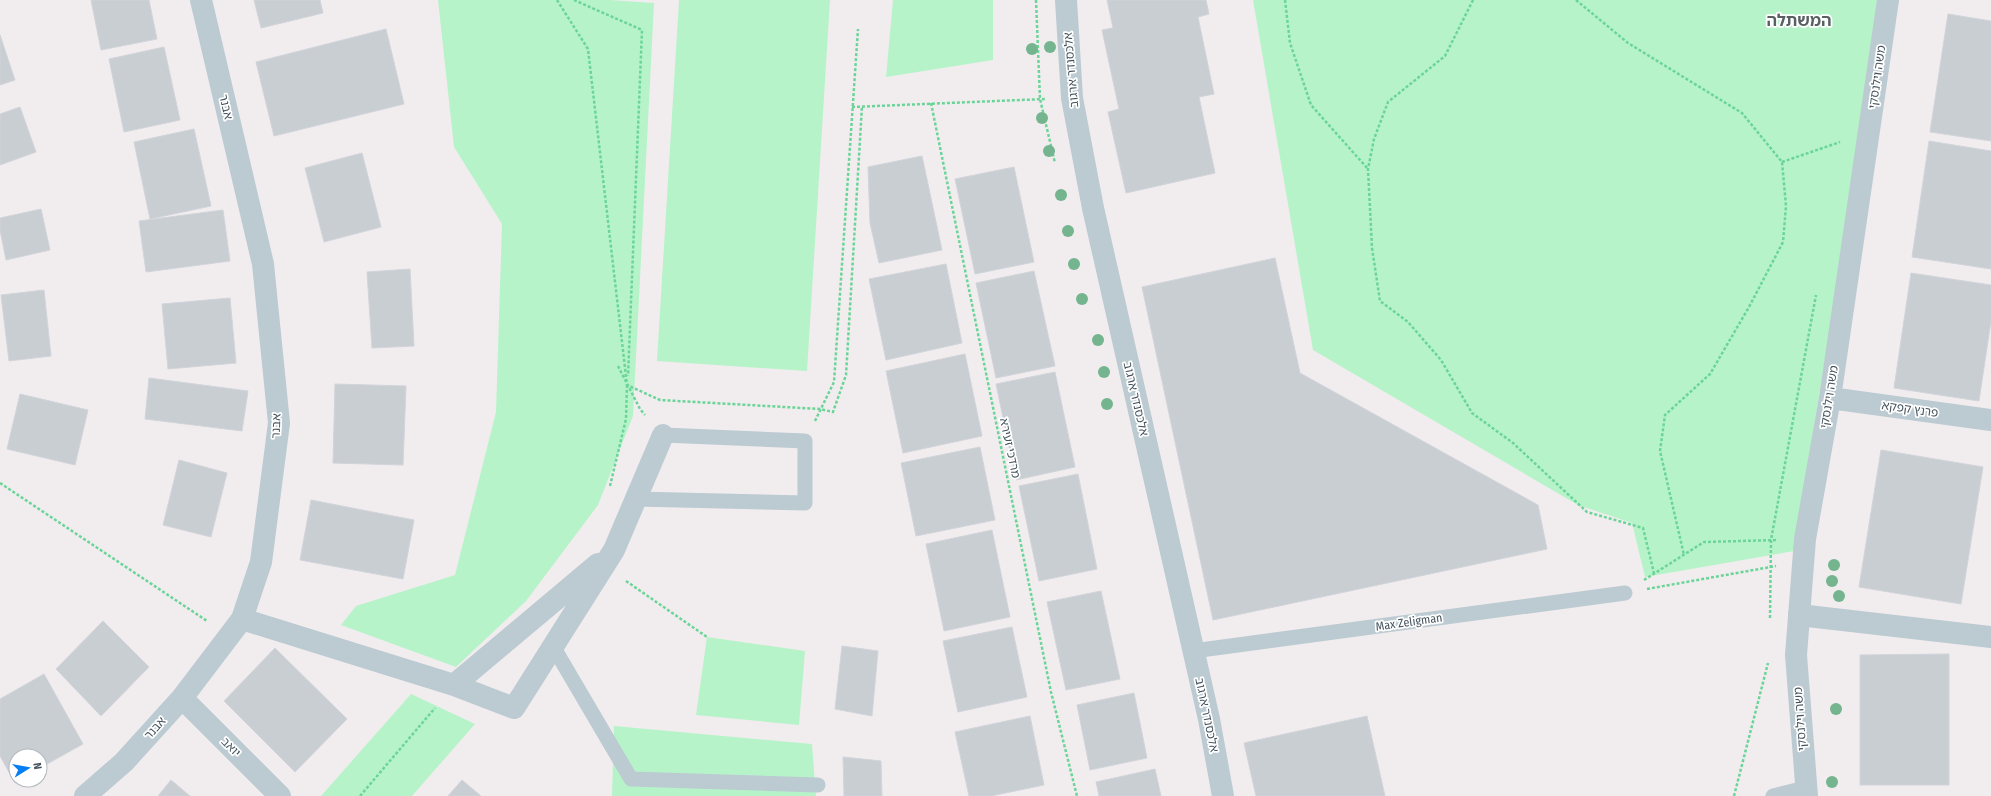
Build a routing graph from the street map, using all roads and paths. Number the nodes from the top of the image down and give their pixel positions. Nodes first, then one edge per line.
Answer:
1 (201, 0) edge
2 (557, 0) edge
3 (574, 0) edge
4 (1066, 0) edge
5 (1284, 0) edge
6 (1473, 0) edge
7 (1576, 0) edge
8 (1888, 0) edge
9 (858, 28) dead end
10 (1072, 98) junction
11 (931, 103) junction
12 (862, 106) junction
13 (852, 107) junction
14 (1868, 133) junction
15 (1782, 162) junction
16 (1368, 169) junction
17 (618, 366) dead end
18 (627, 385) junction
19 (1830, 398) junction
20 (820, 409) junction
21 (1991, 420) edge
22 (663, 435) junction
23 (805, 441) junction
24 (0, 483) edge
25 (609, 488) dead end
26 (635, 499) junction
27 (1805, 539) junction
28 (1684, 554) junction
29 (609, 558) junction
30 (1803, 562) junction
31 (1654, 574) junction
32 (1624, 593) junction
33 (1799, 615) junction
34 (242, 619) junction
35 (229, 636) junction
36 (707, 637) dead end
37 (1991, 637) edge
38 (554, 648) junction
39 (1193, 651) junction
40 (1769, 658) dead end
41 (454, 686) junction
42 (182, 698) junction
43 (818, 785) dead end
44 (1806, 792) edge
45 (85, 796) edge
46 (280, 796) edge
47 (360, 796) edge
48 (1077, 796) edge
49 (1223, 796) edge
50 (1734, 796) edge
51 (1773, 796) edge

1 - 34 street, אבנר
2 - 18 path
3 - 18 path
4 - 10 street, אלכסנדר ארגוב
5 - 16 path
6 - 16 path
7 - 15 path
8 - 14 street, משה וילנסקי
9 - 13 path
10 - 11 path
10 - 39 street, אלכסנדר ארגוב
11 - 12 path
11 - 48 path, מרדכי זעירא
12 - 13 path
12 - 20 path
13 - 20 path
14 - 15 path
14 - 19 street, משה וילנסקי
15 - 28 path
16 - 31 path
17 - 18 path
18 - 20 path
18 - 22 path
18 - 25 path
19 - 21 street, פרנץ קפקא
19 - 27 street, משה וילנסקי
20 - 23 path
22 - 23 lane
22 - 26 street
23 - 26 lane
24 - 35 path
26 - 29 street
27 - 28 path
27 - 30 street, משה וילנסקי
28 - 31 path
29 - 36 path
29 - 38 street
29 - 41 street
30 - 32 path
30 - 33 street, משה וילנסקי
31 - 32 path
32 - 39 lane, Max Zeligman
33 - 37 street
33 - 44 street, משה וילנסקי
34 - 35 street, אבנר
34 - 41 street
35 - 42 street, אבנר
38 - 41 street
38 - 43 lane
39 - 49 street, אלכסנדר ארגוב
40 - 50 path
41 - 47 path
42 - 45 street, אבנר
42 - 46 street, יואב
44 - 51 lane

